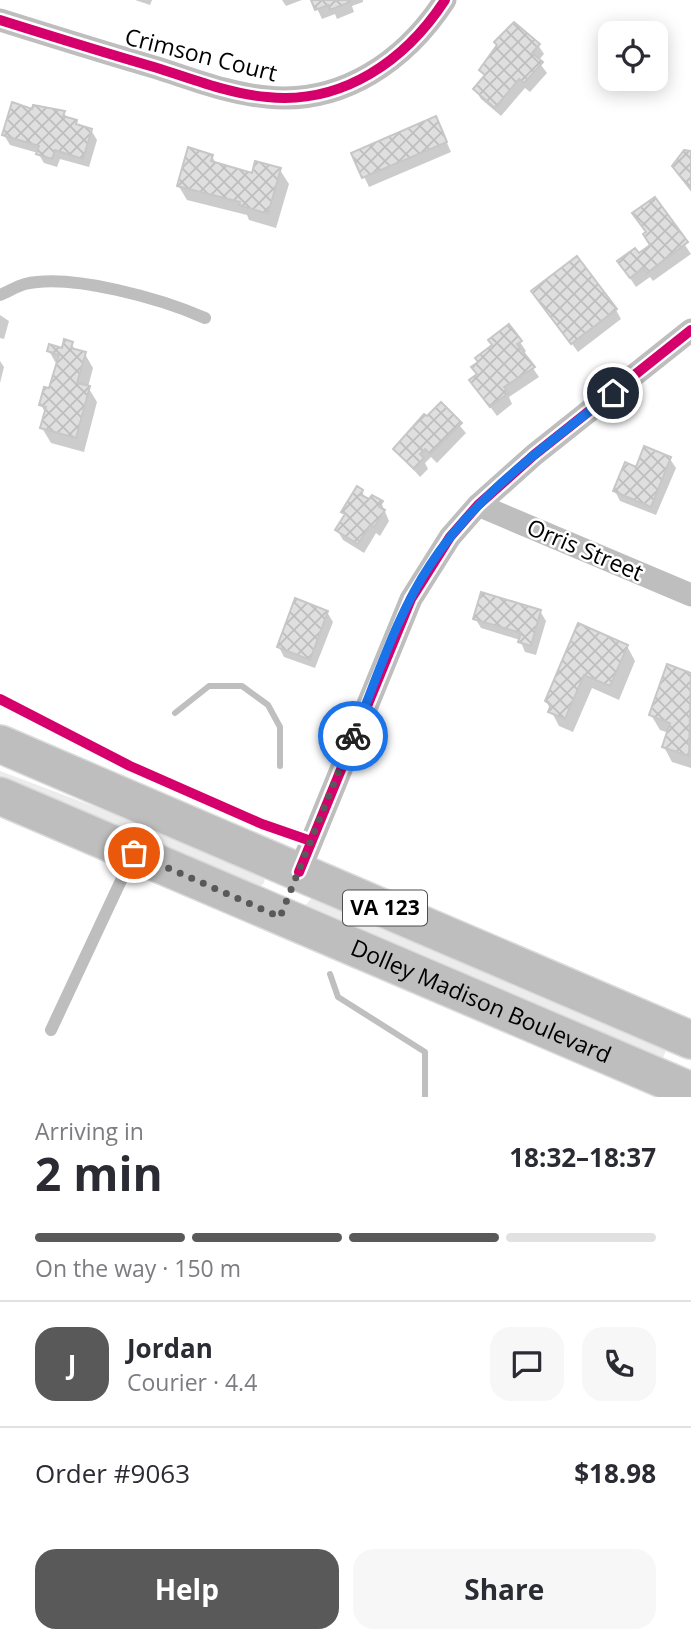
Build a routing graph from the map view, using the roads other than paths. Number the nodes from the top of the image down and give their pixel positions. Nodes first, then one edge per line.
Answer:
1 (445, 0) edge
2 (0, 20) edge
3 (0, 295) edge
4 (205, 318) dead end
5 (691, 330) edge
6 (478, 505) junction
7 (691, 595) edge
8 (0, 744) edge
9 (0, 796) edge
10 (134, 853) junction
11 (299, 872) junction
12 (280, 917) junction
13 (51, 1030) dead end
14 (691, 1042) edge
15 (682, 1087) edge

1 - 2 street, Crimson Court
3 - 4 lane
5 - 6 street
6 - 7 street, Orris Street
6 - 11 street
8 - 11 main road, VA 123
9 - 10 main road, Dolley Madison Boulevard / VA 123
10 - 12 main road, Dolley Madison Boulevard / VA 123
10 - 13 lane
11 - 12 main road
11 - 14 main road, VA 123
12 - 15 main road, Dolley Madison Boulevard / VA 123
14 - 15 main road

